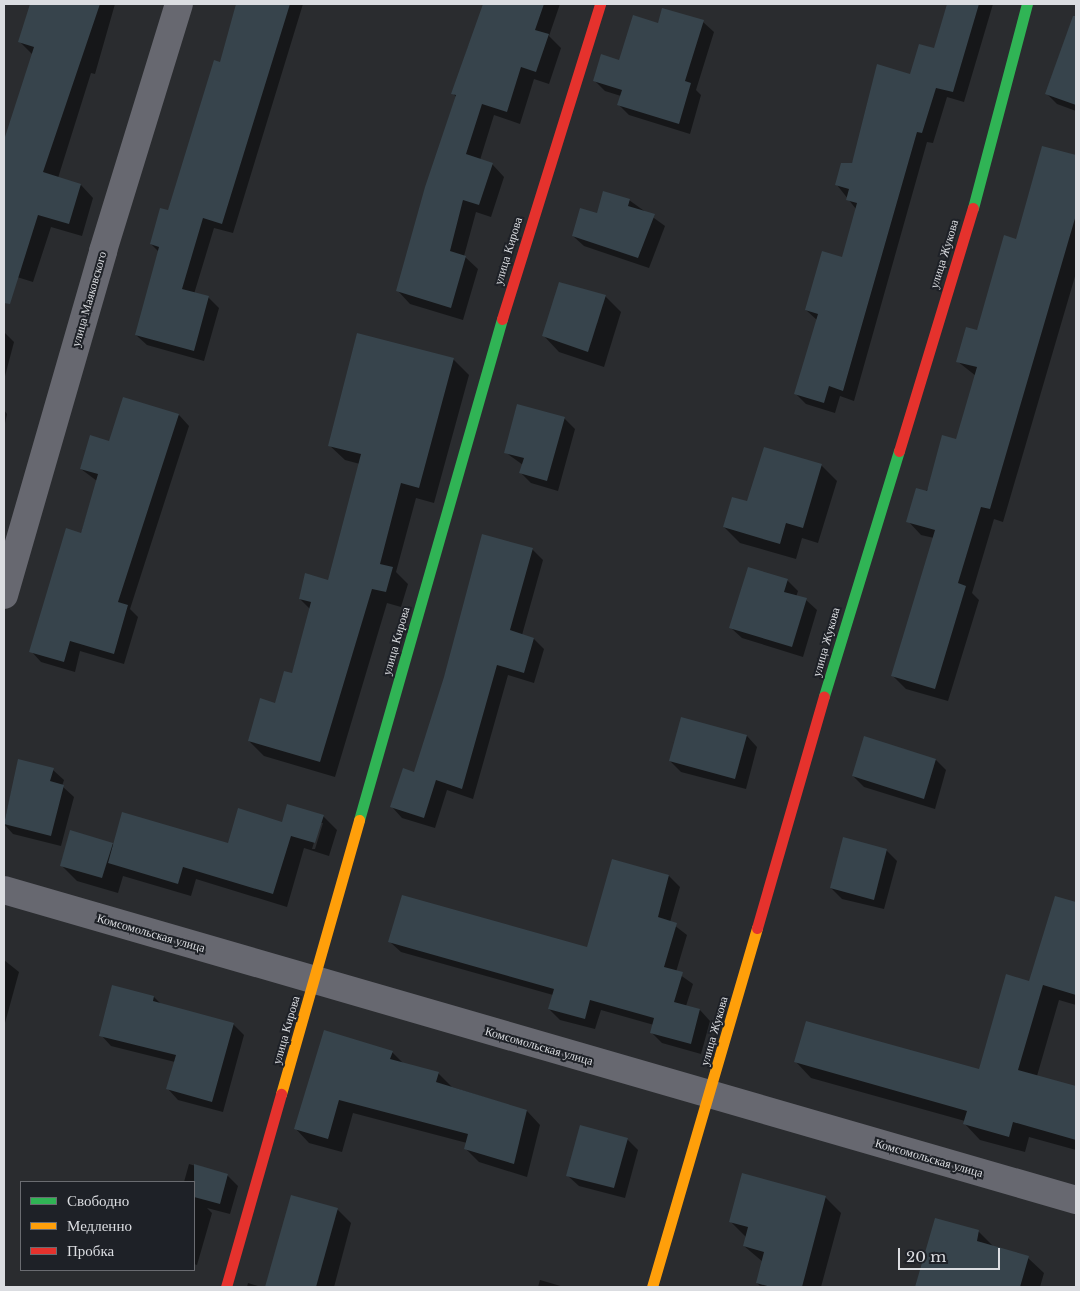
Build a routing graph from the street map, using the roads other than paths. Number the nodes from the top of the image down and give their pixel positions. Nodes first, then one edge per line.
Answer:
1 (179, 4) edge
2 (600, 4) edge
3 (1027, 4) edge
4 (4, 595) edge
5 (4, 890) edge
6 (314, 981) junction
7 (710, 1096) junction
8 (1076, 1200) edge
9 (226, 1287) edge
10 (652, 1287) edge

1 - 4 street, улица Маяковского
2 - 6 street, улица Кирова
3 - 7 street, улица Жукова
5 - 6 street, Комсомольская улица
6 - 7 street, Комсомольская улица
6 - 9 street, улица Кирова
7 - 8 street, Комсомольская улица
7 - 10 street, улица Жукова

